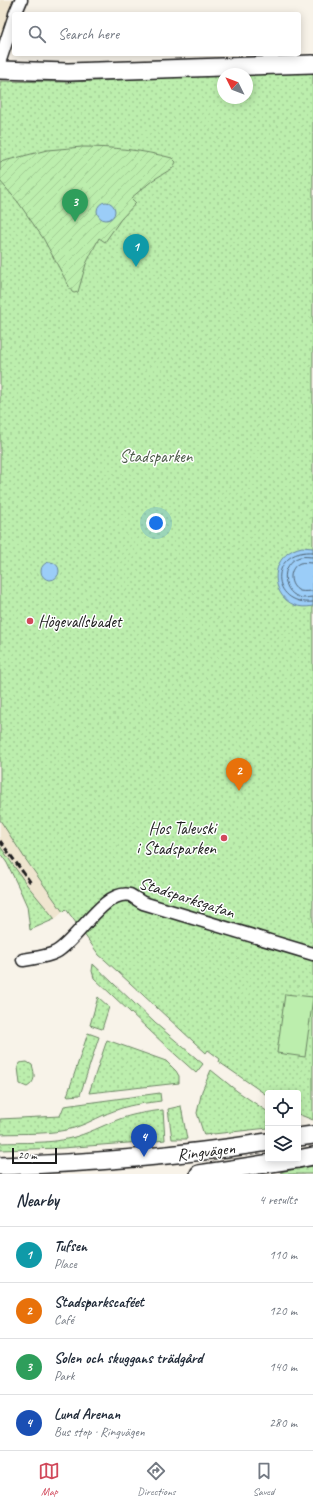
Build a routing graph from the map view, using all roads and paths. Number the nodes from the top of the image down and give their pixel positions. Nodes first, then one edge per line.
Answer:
1 (21, 0) edge
2 (16, 12) edge
3 (12, 24) edge
4 (0, 60) edge
5 (313, 64) edge
6 (0, 70) edge
7 (313, 954) edge
8 (24, 960) dead end
9 (313, 1135) edge
10 (301, 1137) edge
11 (265, 1142) edge
12 (313, 1156) edge
13 (301, 1158) edge
14 (284, 1162) edge
15 (0, 1166) edge
16 (241, 1172) edge
17 (199, 1174) edge

1 - 2 street
3 - 4 street
5 - 6 main road
7 - 8 street, Stadsparksgatan
9 - 10 main road
11 - 15 main road, Ringvägen
12 - 13 main road, Ringvägen
14 - 16 main road, Ringvägen
16 - 17 main road, Ringvägen

